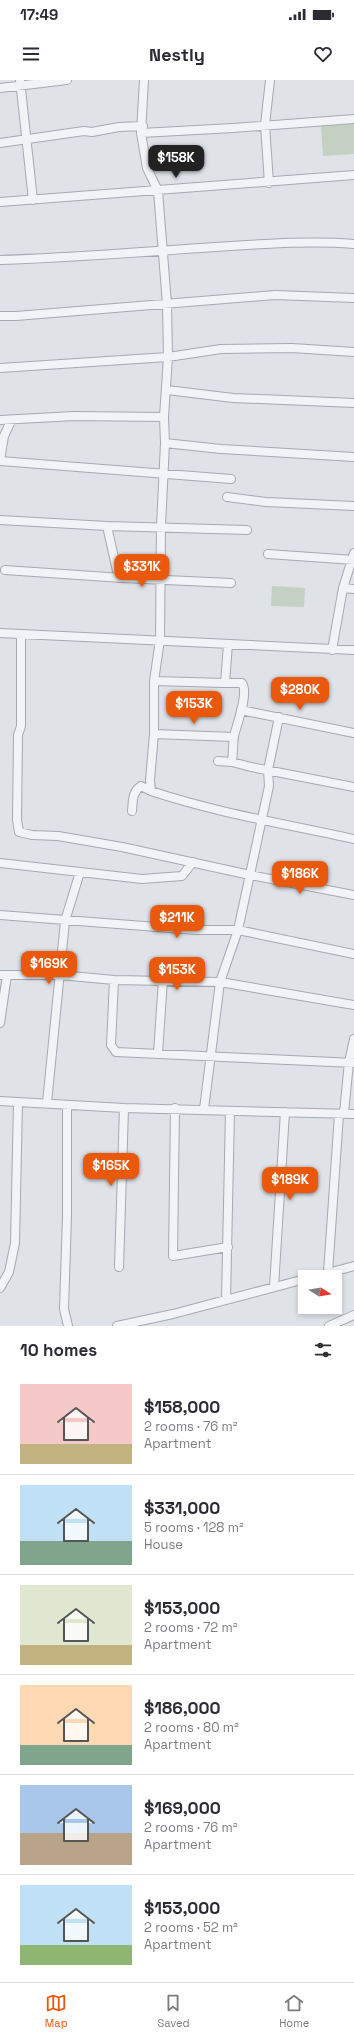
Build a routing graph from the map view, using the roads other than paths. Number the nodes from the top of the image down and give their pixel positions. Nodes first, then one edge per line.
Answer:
1 (67, 80) edge
2 (144, 80) edge
3 (270, 80) edge
4 (20, 82) edge
5 (0, 88) edge
6 (354, 119) edge
7 (265, 126) junction
8 (142, 129) junction
9 (26, 140) junction
10 (0, 142) edge
11 (354, 175) edge
12 (269, 183) junction
13 (158, 191) junction
14 (33, 200) junction
15 (0, 202) edge
16 (354, 244) edge
17 (163, 251) junction
18 (0, 260) edge
19 (354, 298) edge
20 (166, 304) junction
21 (0, 316) edge
22 (354, 352) edge
23 (168, 358) junction
24 (0, 368) edge
25 (167, 390) junction
26 (354, 403) edge
27 (164, 417) junction
28 (0, 420) edge
29 (11, 421) junction
30 (2, 436) edge
31 (165, 443) junction
32 (354, 457) edge
33 (0, 460) edge
34 (163, 475) junction
35 (231, 479) dead end
36 (227, 497) dead end
37 (354, 506) edge
38 (0, 520) edge
39 (107, 526) junction
40 (161, 526) junction
41 (247, 530) dead end
42 (268, 554) dead end
43 (353, 557) edge
44 (5, 570) dead end
45 (122, 578) junction
46 (159, 579) junction
47 (231, 584) dead end
48 (343, 588) junction
49 (354, 589) edge
50 (0, 633) edge
51 (21, 634) junction
52 (160, 640) junction
53 (228, 644) junction
54 (332, 650) junction
55 (354, 650) edge
56 (154, 681) junction
57 (225, 683) junction
58 (241, 710) junction
59 (279, 717) junction
60 (354, 733) edge
61 (154, 734) junction
62 (234, 737) junction
63 (218, 761) dead end
64 (232, 762) junction
65 (268, 770) junction
66 (354, 787) edge
67 (151, 791) junction
68 (132, 811) dead end
69 (261, 818) junction
70 (354, 839) edge
71 (194, 862) junction
72 (0, 863) edge
73 (80, 872) junction
74 (250, 875) junction
75 (354, 895) edge
76 (0, 915) edge
77 (65, 921) junction
78 (238, 930) junction
79 (354, 954) edge
80 (3, 975) edge
81 (60, 975) junction
82 (114, 980) junction
83 (163, 980) junction
84 (220, 982) junction
85 (354, 1006) edge
86 (0, 1023) edge
87 (354, 1039) edge
88 (158, 1054) junction
89 (210, 1055) junction
90 (352, 1062) edge
91 (0, 1101) edge
92 (18, 1102) junction
93 (47, 1103) junction
94 (67, 1105) junction
95 (124, 1108) junction
96 (175, 1108) junction
97 (204, 1109) junction
98 (230, 1111) junction
99 (285, 1112) junction
100 (341, 1114) junction
101 (354, 1114) edge
102 (228, 1247) junction
103 (354, 1266) edge
104 (119, 1267) dead end
105 (328, 1270) edge
106 (339, 1270) edge
107 (298, 1281) edge
108 (274, 1287) junction
109 (0, 1288) edge
110 (226, 1300) junction
111 (354, 1315) edge
112 (68, 1326) edge
113 (117, 1326) edge
114 (329, 1326) edge

1 - 4 street
2 - 8 street
3 - 7 street
4 - 5 street
4 - 9 street
6 - 7 street
7 - 8 street
7 - 12 street
8 - 9 street
8 - 13 street
9 - 10 street
9 - 14 street
11 - 12 street
12 - 13 street
13 - 14 street
13 - 17 street
14 - 15 street
16 - 17 street
17 - 18 street
17 - 20 street
19 - 20 street
20 - 21 street
20 - 23 street
22 - 23 street
23 - 24 street
23 - 25 street
25 - 26 street
25 - 27 street
27 - 29 street
27 - 31 street
28 - 29 street
29 - 30 street
30 - 33 street
31 - 32 street
31 - 34 street
33 - 34 street
34 - 35 street
34 - 40 street
36 - 37 street
38 - 39 street
39 - 40 street
39 - 45 street
40 - 41 street
40 - 46 street
42 - 43 street
43 - 48 street
44 - 45 street
45 - 46 street
46 - 47 street
46 - 52 street
48 - 49 street
48 - 54 street
50 - 51 street
51 - 52 street
51 - 71 street
52 - 53 street
52 - 56 street
53 - 54 street
53 - 57 street
54 - 55 street
56 - 57 street
56 - 61 street
57 - 58 street
58 - 59 street
58 - 62 street
59 - 60 street
59 - 65 street
61 - 62 street
61 - 67 street
62 - 64 street
63 - 64 street
64 - 65 street
65 - 66 street
65 - 69 street
67 - 68 street
67 - 69 street
69 - 70 street
69 - 74 street
71 - 73 street
71 - 74 street
72 - 73 street
73 - 77 street
74 - 75 street
74 - 78 street
76 - 77 street
77 - 78 street
77 - 81 street
78 - 79 street
78 - 84 street
80 - 81 street
80 - 86 street
81 - 82 street
81 - 93 street
82 - 83 street
82 - 88 street
83 - 84 street
83 - 88 street
84 - 85 street
84 - 89 street
87 - 90 street
88 - 89 street
89 - 90 street
89 - 97 street
90 - 100 street
91 - 92 street
92 - 93 street
92 - 109 street
93 - 94 street
94 - 95 street
94 - 112 street
95 - 96 street
95 - 104 street
96 - 97 street
96 - 102 street
97 - 98 street
98 - 99 street
98 - 102 street
99 - 100 street
99 - 108 street
100 - 101 street
100 - 105 street
102 - 110 street
103 - 106 street
107 - 108 street
108 - 110 street
110 - 113 street
111 - 114 street

